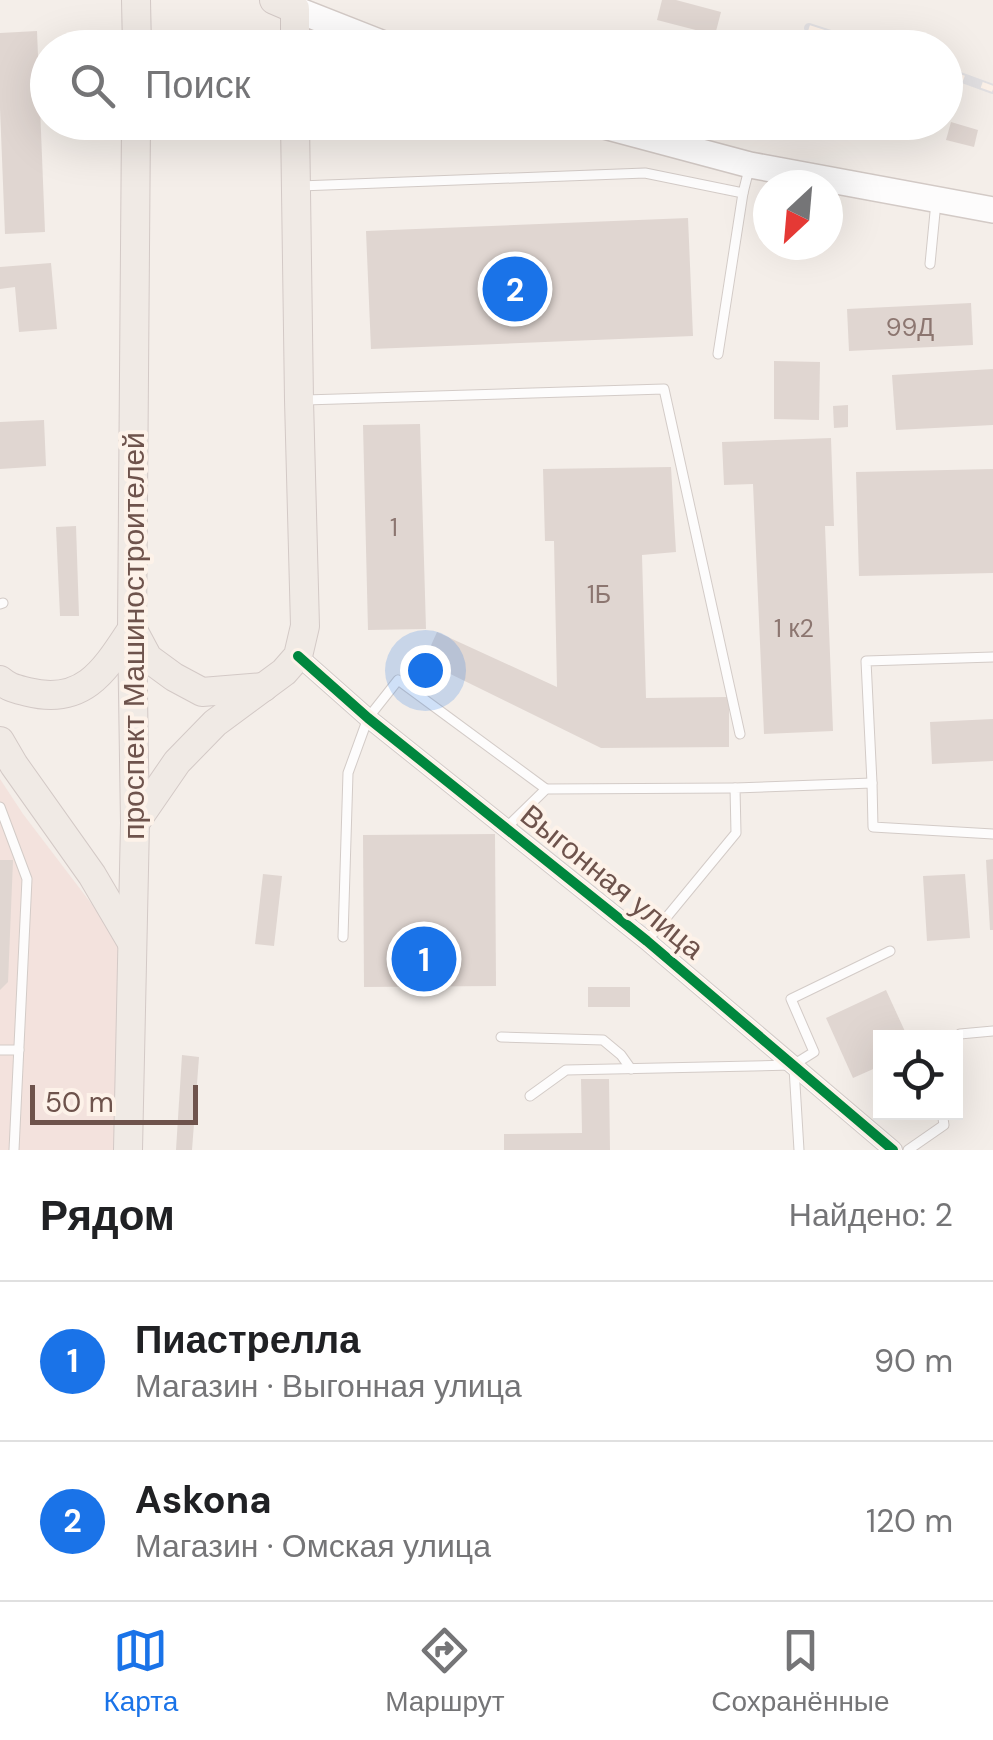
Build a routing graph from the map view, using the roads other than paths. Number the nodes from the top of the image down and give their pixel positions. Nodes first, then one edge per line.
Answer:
1 (136, 0) edge
2 (285, 5) edge
3 (136, 30) edge
4 (291, 30) edge
5 (348, 30) edge
6 (136, 140) edge
7 (296, 140) edge
8 (657, 140) edge
9 (750, 165) junction
10 (297, 186) junction
11 (744, 193) junction
12 (936, 200) junction
13 (993, 210) edge
14 (930, 264) dead end
15 (718, 354) dead end
16 (299, 400) junction
17 (132, 629) junction
18 (298, 656) junction
19 (993, 658) edge
20 (0, 680) edge
21 (266, 687) junction
22 (368, 718) junction
23 (740, 734) dead end
24 (0, 741) edge
25 (872, 783) junction
26 (735, 788) junction
27 (546, 789) junction
28 (0, 806) edge
29 (135, 823) junction
30 (506, 828) junction
31 (993, 834) edge
32 (343, 937) dead end
33 (647, 941) junction
34 (132, 943) junction
35 (890, 951) dead end
36 (993, 1031) edge
37 (963, 1034) edge
38 (501, 1037) dead end
39 (0, 1050) edge
40 (19, 1050) junction
41 (794, 1065) junction
42 (631, 1069) junction
43 (530, 1096) dead end
44 (943, 1120) edge
45 (14, 1150) edge
46 (128, 1150) edge
47 (799, 1150) edge
48 (893, 1150) edge
49 (908, 1150) edge

1 - 3 main road
2 - 4 main road
2 - 5 main road
6 - 17 main road, проспект Машиностроителей
7 - 10 main road
8 - 9 main road
9 - 11 lane
9 - 12 main road
10 - 11 lane
10 - 16 main road
11 - 15 lane
12 - 13 main road
12 - 14 lane
16 - 18 main road
16 - 23 lane
17 - 20 main road
17 - 21 main road
17 - 29 main road, проспект Машиностроителей
18 - 21 main road
18 - 22 street, Выгонная улица
19 - 25 lane
21 - 29 main road
22 - 27 lane
22 - 30 street, Выгонная улица
22 - 32 lane
24 - 34 main road
25 - 26 lane
25 - 31 lane
26 - 27 lane
26 - 33 lane
27 - 30 lane
28 - 40 lane
29 - 34 main road, проспект Машиностроителей
30 - 33 street, Выгонная улица
33 - 41 street, Выгонная улица
34 - 46 main road, проспект Машиностроителей
35 - 41 lane
36 - 37 lane
38 - 42 lane
39 - 40 lane
40 - 45 lane
41 - 42 lane
41 - 47 lane
41 - 48 street, Выгонная улица
42 - 43 lane
44 - 49 lane

